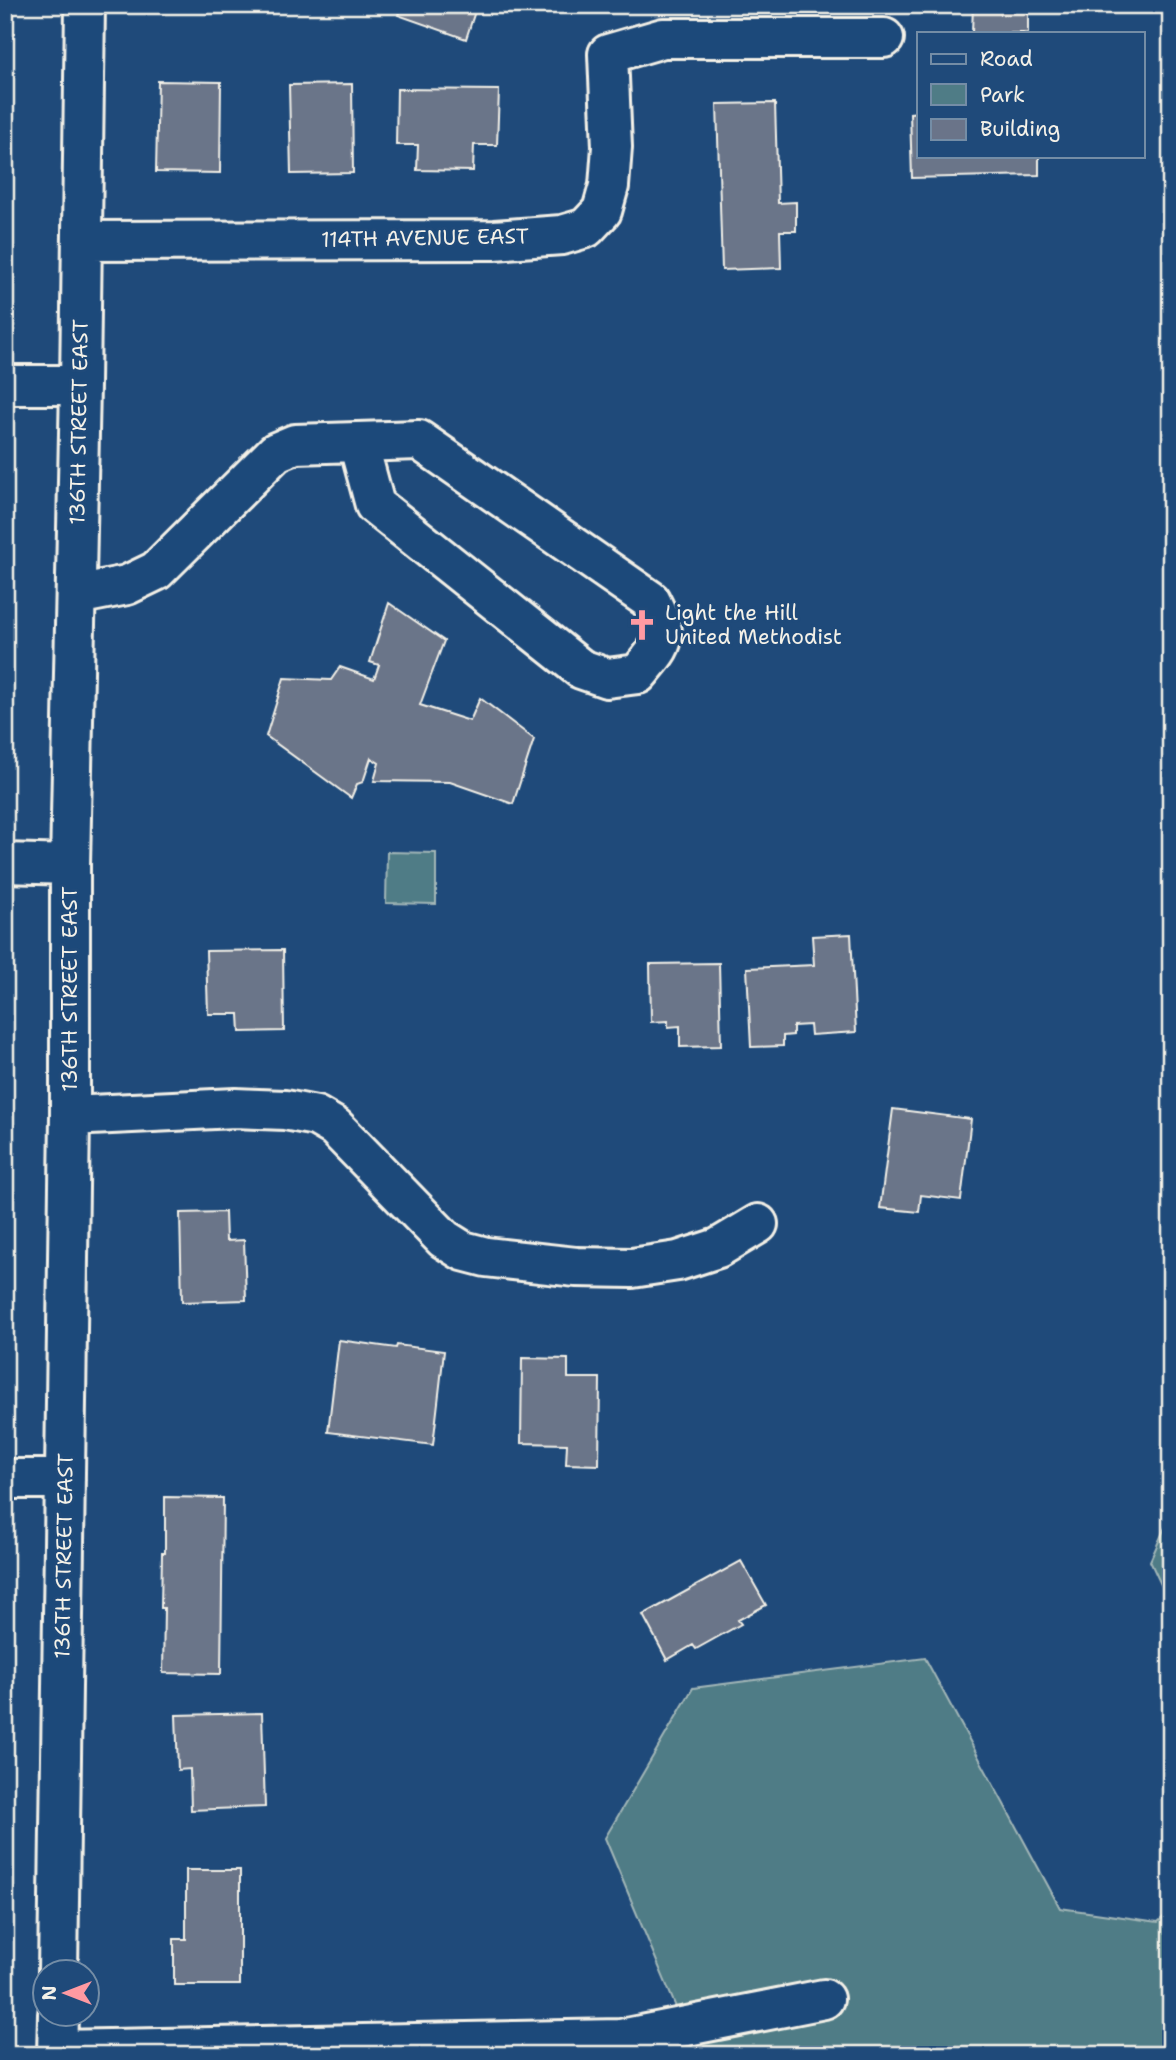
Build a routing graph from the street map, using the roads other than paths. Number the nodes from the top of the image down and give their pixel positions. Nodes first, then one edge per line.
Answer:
1 (85, 5) edge
2 (884, 38) dead end
3 (82, 241) junction
4 (5, 385) edge
5 (80, 385) junction
6 (358, 442) junction
7 (76, 595) junction
8 (5, 863) edge
9 (70, 864) junction
10 (70, 1116) junction
11 (758, 1224) dead end
12 (5, 1479) edge
13 (65, 1479) junction
14 (58, 1958) edge
15 (824, 1999) dead end
16 (57, 2040) edge

1 - 3 street, 136TH STREET EAST
2 - 3 street, 114TH AVENUE EAST
3 - 5 street, 136TH STREET EAST
4 - 5 street
5 - 7 street, 136TH STREET EAST
6 - 6 street
6 - 7 street
7 - 9 street, 136TH STREET EAST
8 - 9 street
9 - 10 street, 136TH STREET EAST
10 - 11 street
10 - 13 street, 136TH STREET EAST
12 - 13 street
13 - 14 street, 136TH STREET EAST
15 - 16 street

